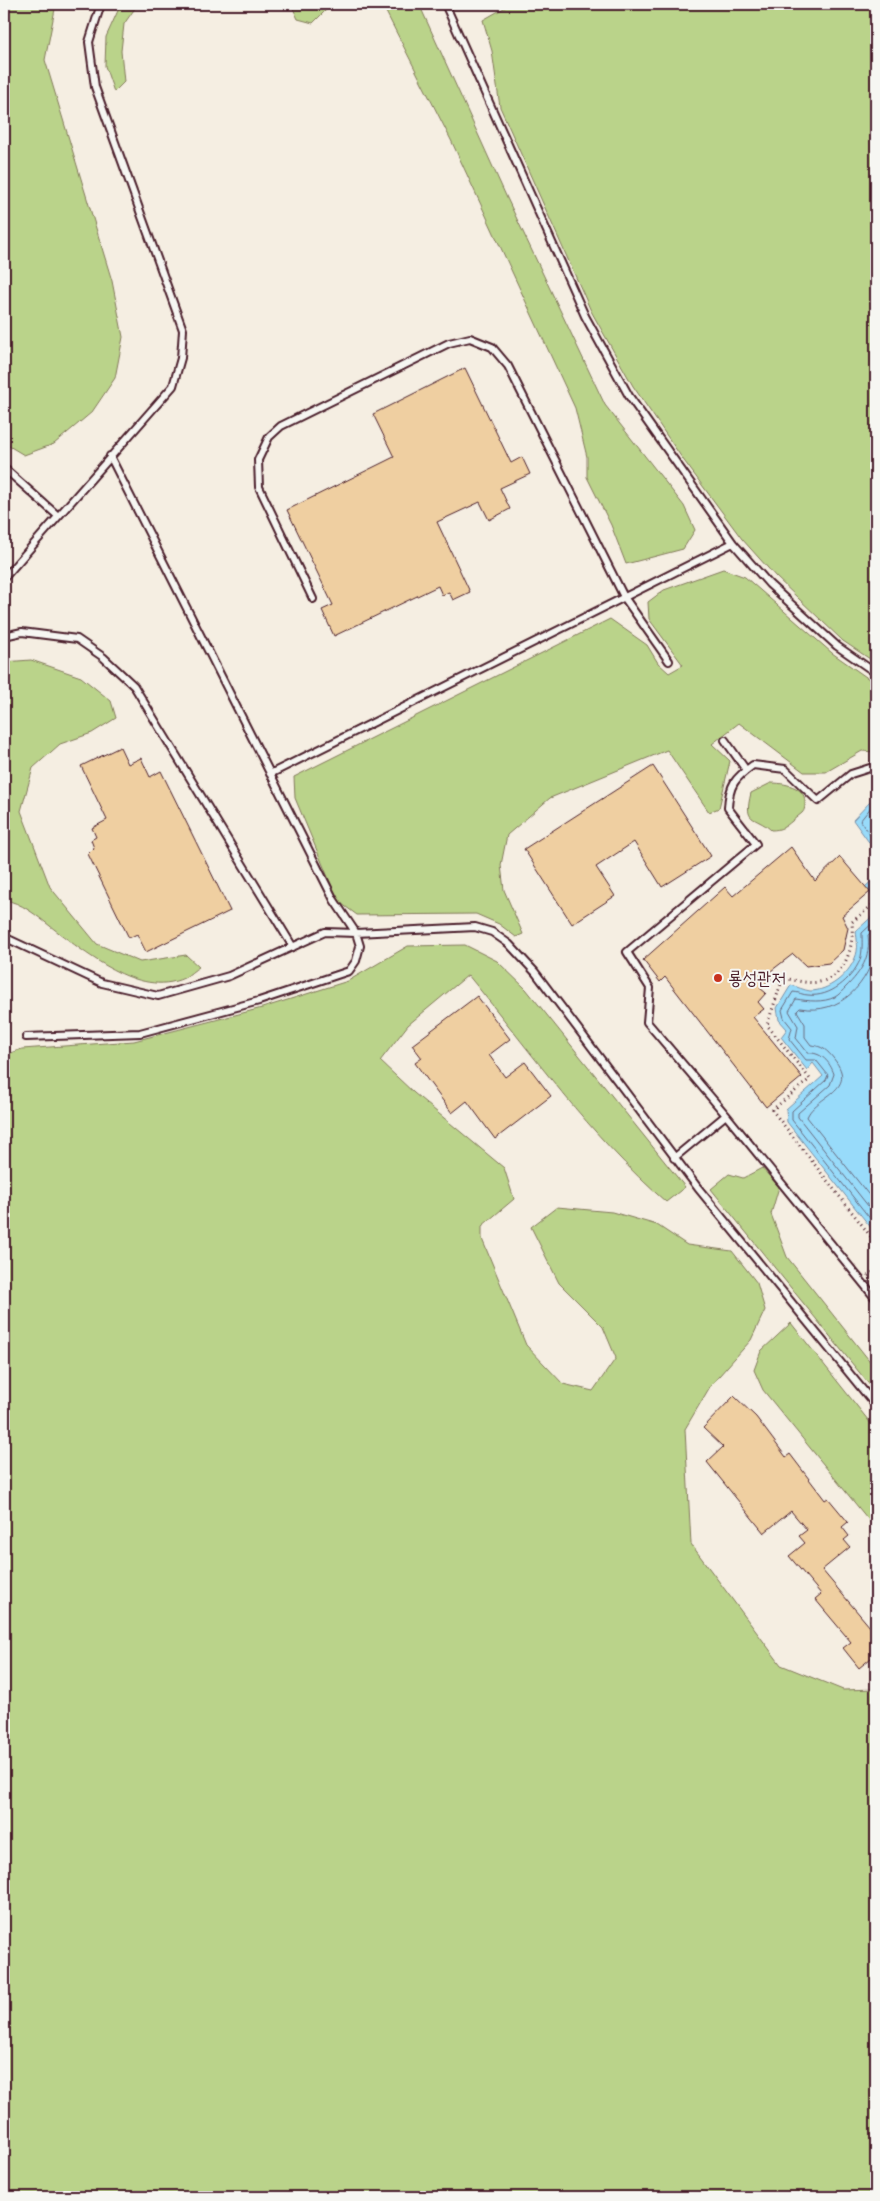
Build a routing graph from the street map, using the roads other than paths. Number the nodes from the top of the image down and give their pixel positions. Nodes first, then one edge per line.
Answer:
1 (101, 4) edge
2 (445, 4) edge
3 (110, 456) junction
4 (4, 468) edge
5 (58, 516) junction
6 (733, 543) junction
7 (4, 578) edge
8 (624, 597) junction
9 (313, 598) dead end
10 (4, 636) edge
11 (669, 661) dead end
12 (876, 673) edge
13 (725, 740) dead end
14 (876, 766) edge
15 (746, 770) junction
16 (270, 774) junction
17 (356, 933) junction
18 (4, 936) edge
19 (293, 947) junction
20 (26, 1037) dead end
21 (726, 1116) junction
22 (674, 1158) junction
23 (876, 1299) edge
24 (876, 1406) edge

1 - 3 lane
2 - 6 lane
3 - 5 lane
3 - 16 lane
4 - 5 lane
5 - 7 lane
6 - 8 lane
6 - 12 lane
8 - 9 lane
8 - 11 lane
8 - 16 lane
10 - 19 lane
13 - 15 lane
14 - 15 lane
15 - 21 lane
16 - 17 lane
17 - 19 lane
17 - 20 lane
17 - 22 lane
18 - 19 lane
21 - 22 lane
21 - 23 lane
22 - 24 lane

